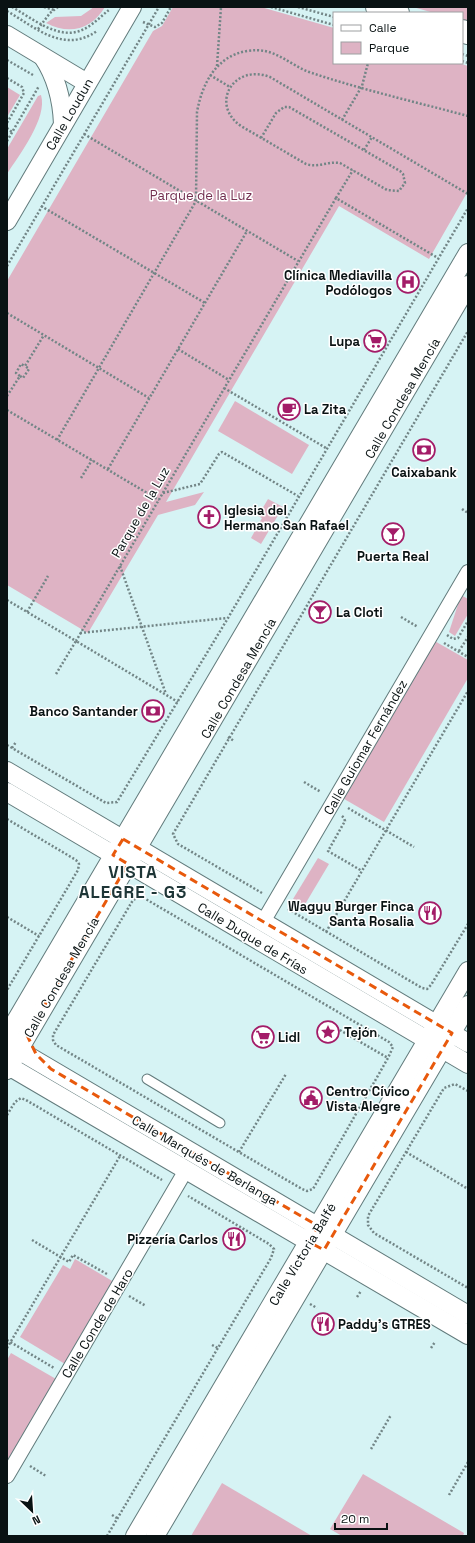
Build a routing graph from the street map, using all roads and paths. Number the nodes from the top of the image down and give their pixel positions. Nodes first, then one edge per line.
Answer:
1 (12, 7) edge
2 (44, 7) edge
3 (58, 7) edge
4 (116, 7) edge
5 (132, 7) edge
6 (159, 7) edge
7 (221, 7) edge
8 (272, 7) edge
9 (298, 7) edge
10 (377, 7) edge
11 (54, 10) junction
12 (7, 11) edge
13 (394, 12) edge
14 (333, 17) edge
15 (41, 24) junction
16 (333, 25) edge
17 (100, 27) dead end
18 (38, 29) junction
19 (7, 35) edge
20 (42, 56) junction
21 (7, 60) edge
22 (368, 64) edge
23 (217, 67) junction
24 (210, 75) junction
25 (36, 77) dead end
26 (7, 78) edge
27 (42, 80) dead end
28 (88, 83) junction
29 (362, 86) junction
30 (230, 87) junction
31 (468, 116) edge
32 (342, 120) junction
33 (7, 123) edge
34 (63, 124) junction
35 (7, 128) edge
36 (12, 132) junction
37 (84, 134) junction
38 (372, 137) junction
39 (262, 138) junction
40 (7, 141) edge
41 (364, 150) junction
42 (353, 170) junction
43 (468, 194) edge
44 (336, 198) junction
45 (196, 201) junction
46 (42, 206) junction
47 (468, 208) edge
48 (7, 221) edge
49 (247, 231) junction
50 (468, 253) edge
51 (438, 258) junction
52 (298, 262) junction
53 (7, 266) edge
54 (154, 273) junction
55 (468, 285) edge
56 (205, 303) junction
57 (7, 313) edge
58 (468, 331) edge
59 (44, 335) junction
60 (178, 349) junction
61 (25, 366) junction
62 (99, 368) junction
63 (20, 376) junction
64 (229, 380) junction
65 (224, 388) junction
66 (7, 396) edge
67 (149, 398) junction
68 (7, 410) edge
69 (57, 440) junction
70 (326, 448) junction
71 (92, 460) junction
72 (388, 466) junction
73 (392, 468) dead end
74 (108, 469) junction
75 (81, 478) dead end
76 (162, 494) junction
77 (298, 496) junction
78 (159, 500) junction
79 (462, 509) dead end
80 (468, 513) edge
81 (120, 566) junction
82 (468, 572) edge
83 (48, 576) dead end
84 (7, 600) edge
85 (27, 612) junction
86 (228, 618) junction
87 (468, 621) edge
88 (142, 627) junction
89 (435, 628) junction
90 (80, 633) junction
91 (468, 637) edge
92 (76, 641) junction
93 (443, 642) dead end
94 (459, 652) junction
95 (468, 657) edge
96 (56, 674) dead end
97 (468, 691) edge
98 (166, 695) junction
99 (178, 702) junction
100 (228, 737) junction
101 (234, 741) dead end
102 (16, 742) dead end
103 (7, 745) edge
104 (12, 748) junction
105 (7, 771) edge
106 (304, 782) dead end
107 (7, 792) edge
108 (334, 800) junction
109 (344, 818) dead end
110 (7, 819) edge
111 (386, 830) junction
112 (147, 832) junction
113 (130, 843) junction
114 (414, 847) dead end
115 (116, 863) junction
116 (172, 868) junction
117 (362, 871) junction
118 (275, 901) junction
119 (7, 918) edge
120 (263, 922) junction
121 (468, 924) edge
122 (326, 932) junction
123 (39, 936) junction
124 (468, 971) edge
125 (7, 990) edge
126 (326, 1022) dead end
127 (457, 1023) edge
128 (7, 1036) edge
129 (18, 1043) edge
130 (468, 1043) edge
131 (430, 1047) junction
132 (388, 1058) junction
133 (468, 1064) edge
134 (8, 1067) edge
135 (286, 1074) dead end
136 (147, 1079) dead end
137 (468, 1091) edge
138 (7, 1115) edge
139 (220, 1123) dead end
140 (239, 1152) junction
141 (406, 1152) junction
142 (120, 1156) junction
143 (186, 1170) junction
144 (176, 1188) junction
145 (468, 1189) edge
146 (330, 1228) junction
147 (32, 1240) dead end
148 (311, 1249) junction
149 (60, 1257) junction
150 (121, 1282) junction
151 (467, 1282) dead end
152 (464, 1286) junction
153 (468, 1288) edge
154 (468, 1315) edge
155 (468, 1335) edge
156 (7, 1340) edge
157 (11, 1342) junction
158 (435, 1342) dead end
159 (212, 1345) dead end
160 (7, 1348) edge
161 (218, 1348) junction
162 (431, 1348) dead end
163 (66, 1375) junction
164 (391, 1415) dead end
165 (371, 1449) dead end
166 (468, 1462) edge
167 (7, 1476) edge
168 (449, 1494) dead end
169 (112, 1516) dead end
170 (117, 1518) junction
171 (107, 1536) edge
172 (135, 1536) edge
173 (155, 1536) edge

1 - 15 path
2 - 11 path
3 - 11 path
4 - 15 path
5 - 28 street, Calle Loudun
6 - 37 path
7 - 23 path
8 - 16 path
9 - 14 path
10 - 13 main road
11 - 15 path
12 - 18 path
15 - 18 path
17 - 18 path
19 - 20 street
20 - 28 street
20 - 34 street
21 - 25 path
22 - 29 path
23 - 24 path
23 - 29 path
24 - 30 path
24 - 45 path
26 - 33 path
27 - 36 path
28 - 34 street, Calle Loudun
29 - 31 path
29 - 32 path
30 - 32 path
30 - 39 path
32 - 38 path
34 - 48 street, Calle Loudun
35 - 36 path
36 - 40 path
37 - 45 path
37 - 46 path
38 - 41 path
38 - 43 path
39 - 41 path
39 - 42 path
41 - 42 path
42 - 44 path, Parque de la Luz
44 - 51 path
44 - 52 path, Parque de la Luz
45 - 49 path
45 - 54 path
46 - 53 path
46 - 54 path
47 - 51 path
49 - 52 path
49 - 56 path
50 - 113 street, Calle Condesa Mencía
51 - 70 path
52 - 64 path, Parque de la Luz
54 - 56 path
54 - 62 path
55 - 112 street, Calle Condesa Mencía
56 - 60 path
57 - 59 path
58 - 72 path
59 - 61 path
59 - 62 path
60 - 64 path
60 - 67 path
61 - 63 path
61 - 63 path
62 - 67 path
62 - 69 path
63 - 66 path
64 - 65 path, Parque de la Luz
65 - 70 path
65 - 76 path, Parque de la Luz
67 - 74 path
68 - 69 path
69 - 71 path
70 - 77 path
71 - 74 path
71 - 75 path
72 - 73 path
72 - 100 path
74 - 78 path
76 - 77 path
76 - 78 path, Parque de la Luz
77 - 86 path
78 - 81 path, Parque de la Luz
79 - 80 path
81 - 88 path
81 - 90 path, Parque de la Luz
82 - 89 street, Calle Guiomar Fernández
83 - 85 path
84 - 85 path
85 - 92 path
86 - 88 path
86 - 99 path
87 - 89 path
88 - 90 path
88 - 98 path
89 - 108 street, Calle Guiomar Fernández
90 - 92 path, Parque de la Luz
91 - 94 path
92 - 96 path, Parque de la Luz
92 - 98 path
93 - 94 path
94 - 95 path
97 - 111 path
98 - 99 path
99 - 104 path
100 - 101 path
100 - 118 path
102 - 104 path
103 - 104 path
105 - 113 street, Calle Duque de Frías
106 - 108 path
107 - 115 street, Calle Duque de Frías
108 - 111 path
108 - 118 street, Calle Guiomar Fernández
109 - 117 path
110 - 123 path
111 - 114 path
111 - 117 path
112 - 113 street, Calle Condesa Mencía
112 - 116 street, Calle Duque de Frías
113 - 115 street, Calle Condesa Mencía
113 - 116 street, Calle Duque de Frías
115 - 128 street, Calle Condesa Mencía
115 - 129 street, Calle Condesa Mencía
115 - 131 street, Calle Duque de Frías
116 - 120 street, Calle Duque de Frías
117 - 122 path
118 - 120 street, Calle Guiomar Fernández
118 - 122 path
119 - 123 path
120 - 127 street, Calle Duque de Frías
121 - 122 path
123 - 125 path
124 - 127 street, Calle Victoria Balfé
126 - 132 path
127 - 130 street, Calle Duque de Frías
127 - 131 street, Calle Victoria Balfé
129 - 134 street, Calle Condesa Mencía
129 - 146 street, Calle Marqués de Berlanga
131 - 133 street, Calle Duque de Frías
131 - 146 street, Calle Victoria Balfé
132 - 140 path
132 - 140 path
134 - 143 street, Calle Marqués de Berlanga
135 - 140 path
136 - 139 lane
137 - 141 path
138 - 142 path
141 - 145 path
141 - 152 path
142 - 144 path
142 - 149 path
143 - 144 street, Calle Conde de Haro
143 - 148 street, Calle Marqués de Berlanga
144 - 150 street, Calle Conde de Haro
144 - 161 path
146 - 148 street, Calle Victoria Balfé
146 - 154 street, Calle Marqués de Berlanga
147 - 149 path
148 - 155 street, Calle Marqués de Berlanga
148 - 172 street, Calle Victoria Balfé
148 - 173 street, Calle Victoria Balfé
149 - 150 path
149 - 157 path
150 - 163 street, Calle Conde de Haro
151 - 152 path
152 - 153 path
156 - 157 path
157 - 160 path
157 - 163 path
158 - 162 path
159 - 161 path
161 - 170 path
163 - 167 street, Calle Conde de Haro
164 - 165 path
166 - 168 path
169 - 170 path
170 - 171 path

